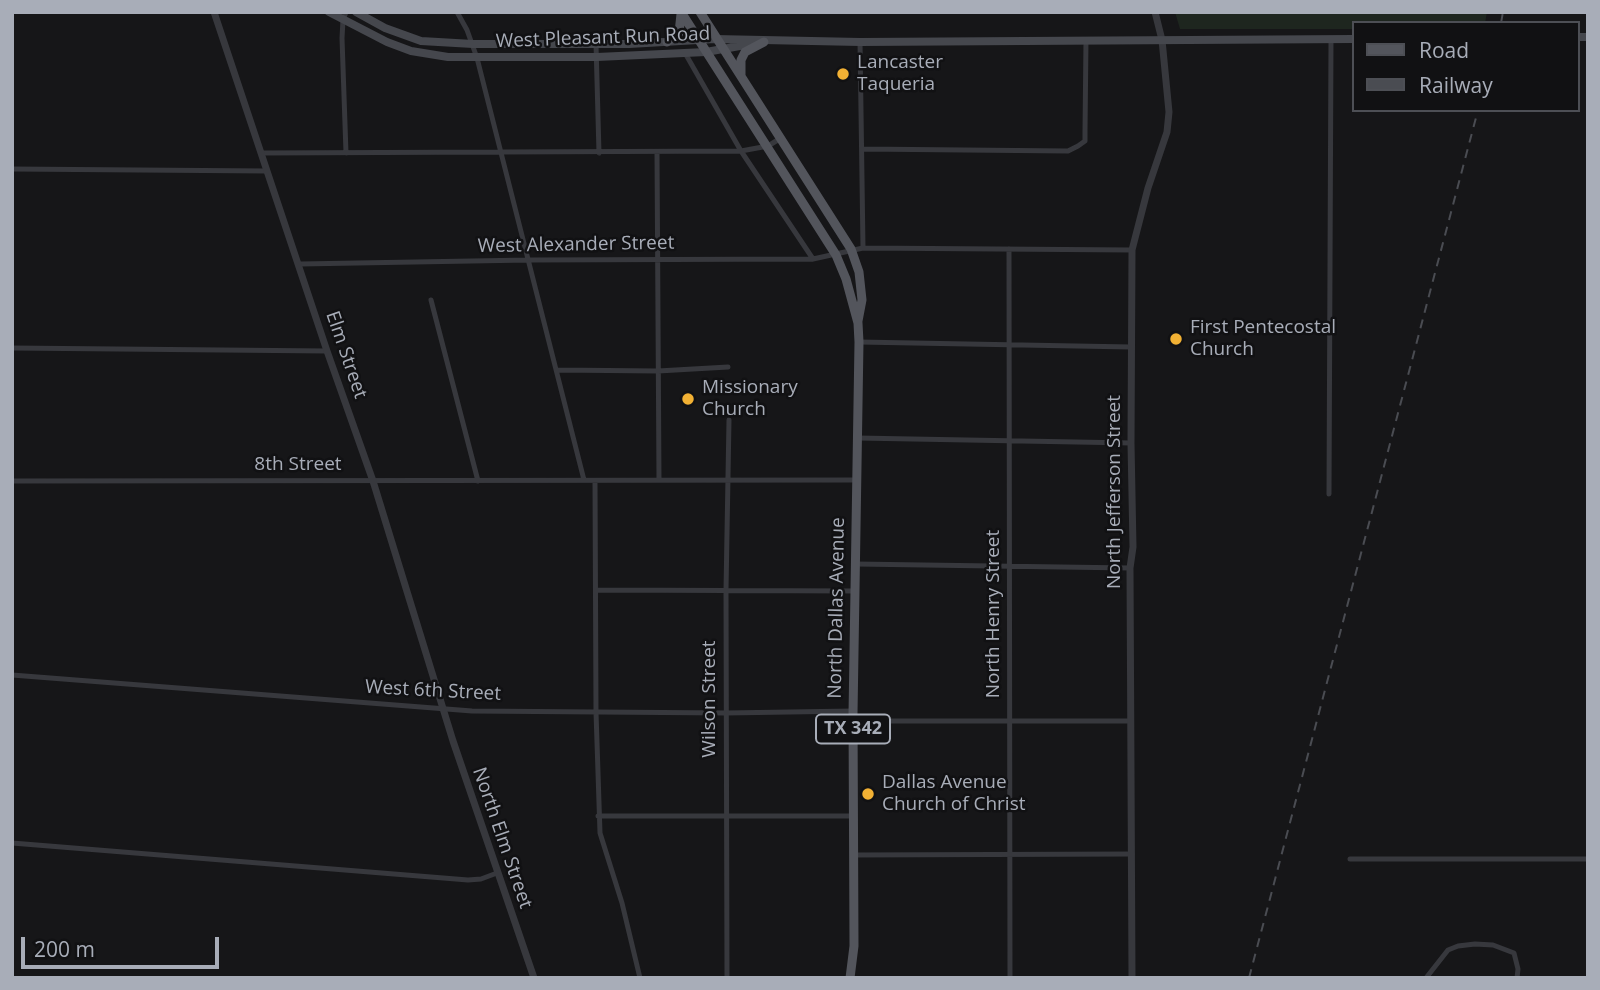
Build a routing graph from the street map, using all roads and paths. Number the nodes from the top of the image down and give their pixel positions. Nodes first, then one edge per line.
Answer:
1 (214, 12) edge
2 (330, 12) edge
3 (356, 12) edge
4 (457, 12) edge
5 (681, 12) edge
6 (700, 12) edge
7 (1155, 12) edge
8 (344, 16) edge
9 (715, 39) junction
10 (1331, 39) junction
11 (1352, 39) edge
12 (1086, 40) junction
13 (1162, 40) junction
14 (699, 41) junction
15 (667, 42) junction
16 (764, 42) junction
17 (860, 42) junction
18 (472, 44) junction
19 (596, 44) junction
20 (723, 50) junction
21 (706, 52) junction
22 (685, 53) junction
23 (597, 57) junction
24 (477, 58) junction
25 (741, 78) junction
26 (781, 138) junction
27 (768, 146) junction
28 (862, 149) junction
29 (741, 151) junction
30 (262, 153) junction
31 (346, 153) junction
32 (502, 153) junction
33 (598, 153) junction
34 (657, 153) junction
35 (12, 169) edge
36 (267, 171) junction
37 (863, 248) junction
38 (851, 249) junction
39 (1009, 249) junction
40 (1132, 250) junction
41 (836, 255) junction
42 (658, 259) junction
43 (528, 260) junction
44 (813, 260) junction
45 (300, 264) junction
46 (431, 300) dead end
47 (858, 323) junction
48 (859, 342) junction
49 (1007, 346) junction
50 (1131, 347) junction
51 (12, 348) edge
52 (327, 351) junction
53 (728, 367) dead end
54 (557, 370) junction
55 (658, 371) junction
56 (729, 420) dead end
57 (858, 438) junction
58 (1008, 441) junction
59 (1131, 443) junction
60 (727, 479) junction
61 (584, 480) junction
62 (659, 480) junction
63 (857, 480) junction
64 (12, 481) edge
65 (373, 481) junction
66 (478, 481) junction
67 (595, 481) junction
68 (1329, 494) dead end
69 (856, 564) junction
70 (1010, 565) junction
71 (1130, 568) junction
72 (596, 590) junction
73 (726, 590) junction
74 (856, 591) junction
75 (12, 675) edge
76 (443, 709) junction
77 (596, 712) junction
78 (726, 713) junction
79 (853, 716) junction
80 (1010, 721) junction
81 (1130, 721) junction
82 (598, 816) junction
83 (727, 816) junction
84 (854, 816) junction
85 (12, 843) edge
86 (1132, 854) junction
87 (853, 855) junction
88 (1009, 855) junction
89 (1350, 859) dead end
90 (1588, 859) edge
91 (497, 873) junction
92 (534, 978) edge
93 (640, 978) edge
94 (727, 978) edge
95 (850, 978) edge
96 (1010, 978) edge
97 (1132, 978) edge
98 (1426, 978) edge
99 (1517, 978) edge

1 - 30 street, Elm Street
2 - 8 main road, West Pleasant Run Road
3 - 18 main road, West Pleasant Run Road
4 - 18 street
5 - 14 main road, North Dallas Avenue / TX 342
5 - 15 main road
6 - 9 main road, North Dallas Avenue / TX 342
7 - 13 street, North Jefferson Street
8 - 24 main road, West Pleasant Run Road
8 - 31 street
9 - 14 main road, West Pleasant Run Road
9 - 16 main road, West Pleasant Run Road
9 - 20 main road, North Dallas Avenue / TX 342
10 - 11 main road
10 - 13 main road
10 - 68 street
12 - 13 main road
12 - 17 main road
12 - 28 street
13 - 40 street, North Jefferson Street
14 - 15 main road, West Pleasant Run Road
14 - 21 main road, North Dallas Avenue / TX 342
15 - 19 main road, West Pleasant Run Road
16 - 17 main road
16 - 20 main road, West Pleasant Run Road
16 - 25 main road
17 - 28 street
18 - 19 main road, West Pleasant Run Road
18 - 24 street
19 - 23 street
20 - 21 main road, West Pleasant Run Road
20 - 25 main road, North Dallas Avenue / TX 342
21 - 22 main road, West Pleasant Run Road
21 - 27 main road, North Dallas Avenue / TX 342
22 - 23 main road, West Pleasant Run Road
22 - 29 street
23 - 24 main road, West Pleasant Run Road
23 - 33 street
24 - 32 street
25 - 26 main road, North Dallas Avenue / TX 342
26 - 27 street
26 - 38 main road, North Dallas Avenue / TX 342
27 - 29 street
27 - 41 main road, North Dallas Avenue / TX 342
28 - 37 street
29 - 34 street
29 - 44 street
30 - 31 street
30 - 36 street, Elm Street
31 - 32 street
32 - 33 street
32 - 43 street
33 - 34 street
34 - 42 street
35 - 36 street
36 - 45 street, Elm Street
37 - 38 street, West Alexander Street
37 - 39 street, West Alexander Street
38 - 41 street, West Alexander Street
38 - 47 main road, North Dallas Avenue / TX 342
39 - 40 street, West Alexander Street
39 - 49 street, North Henry Street
40 - 50 street, North Jefferson Street
41 - 44 street, West Alexander Street
41 - 47 main road, North Dallas Avenue / TX 342
42 - 43 street, West Alexander Street
42 - 44 street, West Alexander Street
42 - 55 street
43 - 45 street, West Alexander Street
43 - 54 street
45 - 52 street, Elm Street
46 - 66 street
47 - 48 main road, North Dallas Avenue / TX 342
48 - 49 street
48 - 57 main road, North Dallas Avenue / TX 342
49 - 50 street
49 - 58 street, North Henry Street
50 - 59 street, North Jefferson Street
51 - 52 street
52 - 65 street, Elm Street
53 - 55 street
54 - 55 street
54 - 61 street
55 - 62 street
56 - 60 street, Wilson Street
57 - 58 street
57 - 63 main road, North Dallas Avenue / TX 342
58 - 59 street
58 - 70 street, North Henry Street
59 - 71 street, North Jefferson Street
60 - 62 street
60 - 63 street
60 - 73 street, Wilson Street
61 - 66 street, 8th Street
61 - 67 street, 8th Street
62 - 67 street
63 - 69 main road, North Dallas Avenue / TX 342
64 - 65 street, 8th Street
65 - 66 street, 8th Street
65 - 76 street, Elm Street
67 - 72 street
69 - 70 street
69 - 74 main road, North Dallas Avenue / TX 342
70 - 71 street
70 - 80 street, North Henry Street
71 - 81 street, North Jefferson Street
72 - 73 street
72 - 77 street
73 - 74 street
73 - 78 street, Wilson Street
74 - 79 main road, North Dallas Avenue / TX 342
75 - 76 street, West 6th Street
76 - 77 street, West 6th Street
76 - 91 street, North Elm Street
77 - 78 street, West 6th Street
77 - 82 street
78 - 79 street, West 6th Street
78 - 83 street, Wilson Street
79 - 80 street, West 6th Street
79 - 84 main road, North Dallas Avenue / TX 342
80 - 81 street, West 6th Street
80 - 88 street, North Henry Street
81 - 86 street, North Jefferson Street
82 - 83 street
82 - 93 street
83 - 84 street
83 - 94 street, Wilson Street
84 - 87 main road, North Dallas Avenue / TX 342
85 - 91 street
86 - 88 street
86 - 97 street, North Jefferson Street
87 - 88 street
87 - 95 main road, North Dallas Avenue / TX 342
88 - 96 street, North Henry Street
89 - 90 street
91 - 92 street, North Elm Street
98 - 99 street

